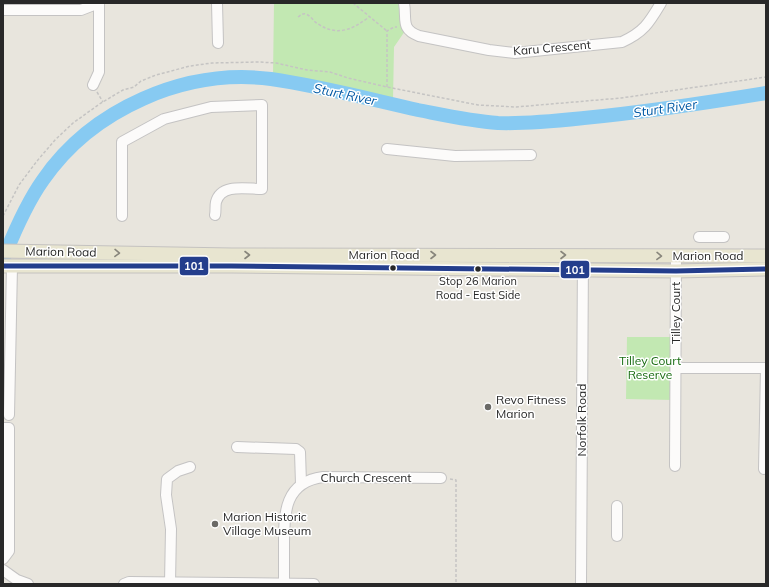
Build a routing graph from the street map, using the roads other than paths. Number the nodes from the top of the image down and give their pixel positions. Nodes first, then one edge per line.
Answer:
1 (99, 3) edge
2 (217, 3) edge
3 (404, 3) edge
4 (661, 3) edge
5 (39, 7) edge
6 (3, 10) edge
7 (218, 43) dead end
8 (93, 85) road end
9 (387, 149) dead end
10 (531, 155) dead end
11 (215, 215) dead end
12 (122, 216) dead end
13 (698, 237) dead end
14 (724, 237) dead end
15 (3, 251) edge
16 (583, 255) junction
17 (676, 256) junction
18 (766, 256) edge
19 (8, 266) edge
20 (766, 269) edge
21 (582, 270) junction
22 (676, 270) junction
23 (676, 368) junction
24 (766, 368) edge
25 (9, 416) dead end
26 (6, 428) edge
27 (237, 447) dead end
28 (675, 466) dead end
29 (190, 467) dead end
30 (764, 469) dead end
31 (441, 478) road end
32 (301, 484) junction
33 (617, 506) dead end
34 (617, 536) dead end
35 (3, 560) edge
36 (3, 570) edge
37 (16, 582) edge
38 (170, 583) junction
39 (28, 584) edge
40 (124, 584) edge
41 (284, 584) edge
42 (314, 584) edge
43 (581, 584) edge

1 - 5 street
1 - 8 street
2 - 7 street
3 - 4 street, Karu Crescent
5 - 6 street
9 - 10 street
11 - 12 street
13 - 14 street
15 -> 16 main road, Marion Road
16 -> 17 main road, Marion Road
16 - 21 street, Norfolk Road
17 - 18 main road, Marion Road
17 - 22 street, Tilley Court
19 - 21 main road, Marion Road
19 - 25 street
20 - 22 main road, Marion Road
21 - 22 main road, Marion Road
21 - 43 street, Norfolk Road
22 - 23 street, Tilley Court
23 - 24 street
23 - 28 street, Tilley Court
24 - 30 street
26 - 35 street
27 - 32 street
29 - 38 street
31 - 32 street, Church Crescent
32 - 41 street
33 - 34 street
36 - 37 street
37 - 39 street
38 - 40 street
38 - 41 street
41 - 42 street

